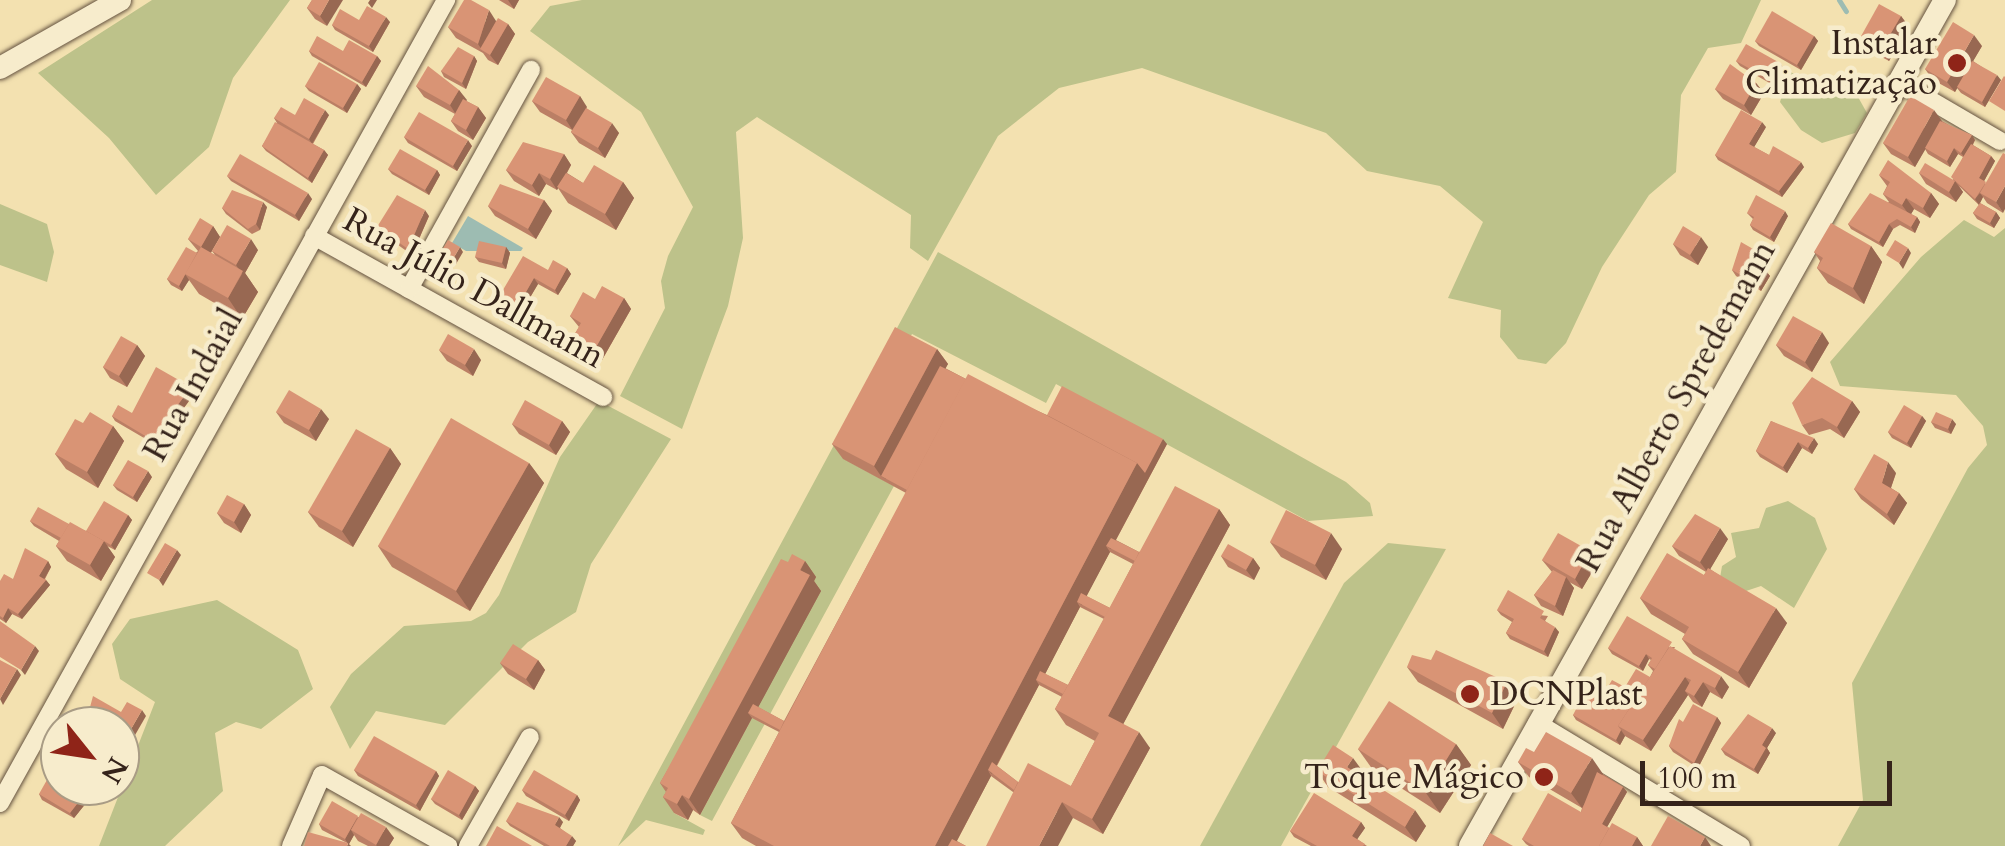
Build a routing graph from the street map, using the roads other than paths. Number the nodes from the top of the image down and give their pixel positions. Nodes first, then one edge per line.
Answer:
1 (120, 0) edge
2 (446, 0) edge
3 (1944, 0) edge
4 (0, 68) edge
5 (531, 70) dead end
6 (1899, 82) junction
7 (2000, 141) dead end
8 (314, 236) junction
9 (409, 289) junction
10 (603, 397) dead end
11 (1537, 723) junction
12 (530, 737) dead end
13 (0, 804) edge
14 (290, 846) edge
15 (448, 846) edge
16 (468, 846) edge
17 (1470, 846) edge
18 (1741, 846) edge

1 - 4 street
2 - 8 street, Rua Indaial
3 - 6 street, Rua Alberto Spredemann
5 - 9 street
6 - 7 street
6 - 11 street, Rua Alberto Spredemann
8 - 9 street, Rua Júlio Dallmann
8 - 13 street, Rua Indaial
9 - 10 street, Rua Júlio Dallmann
11 - 17 street, Rua Alberto Spredemann
11 - 18 street
12 - 16 street
14 - 15 street

